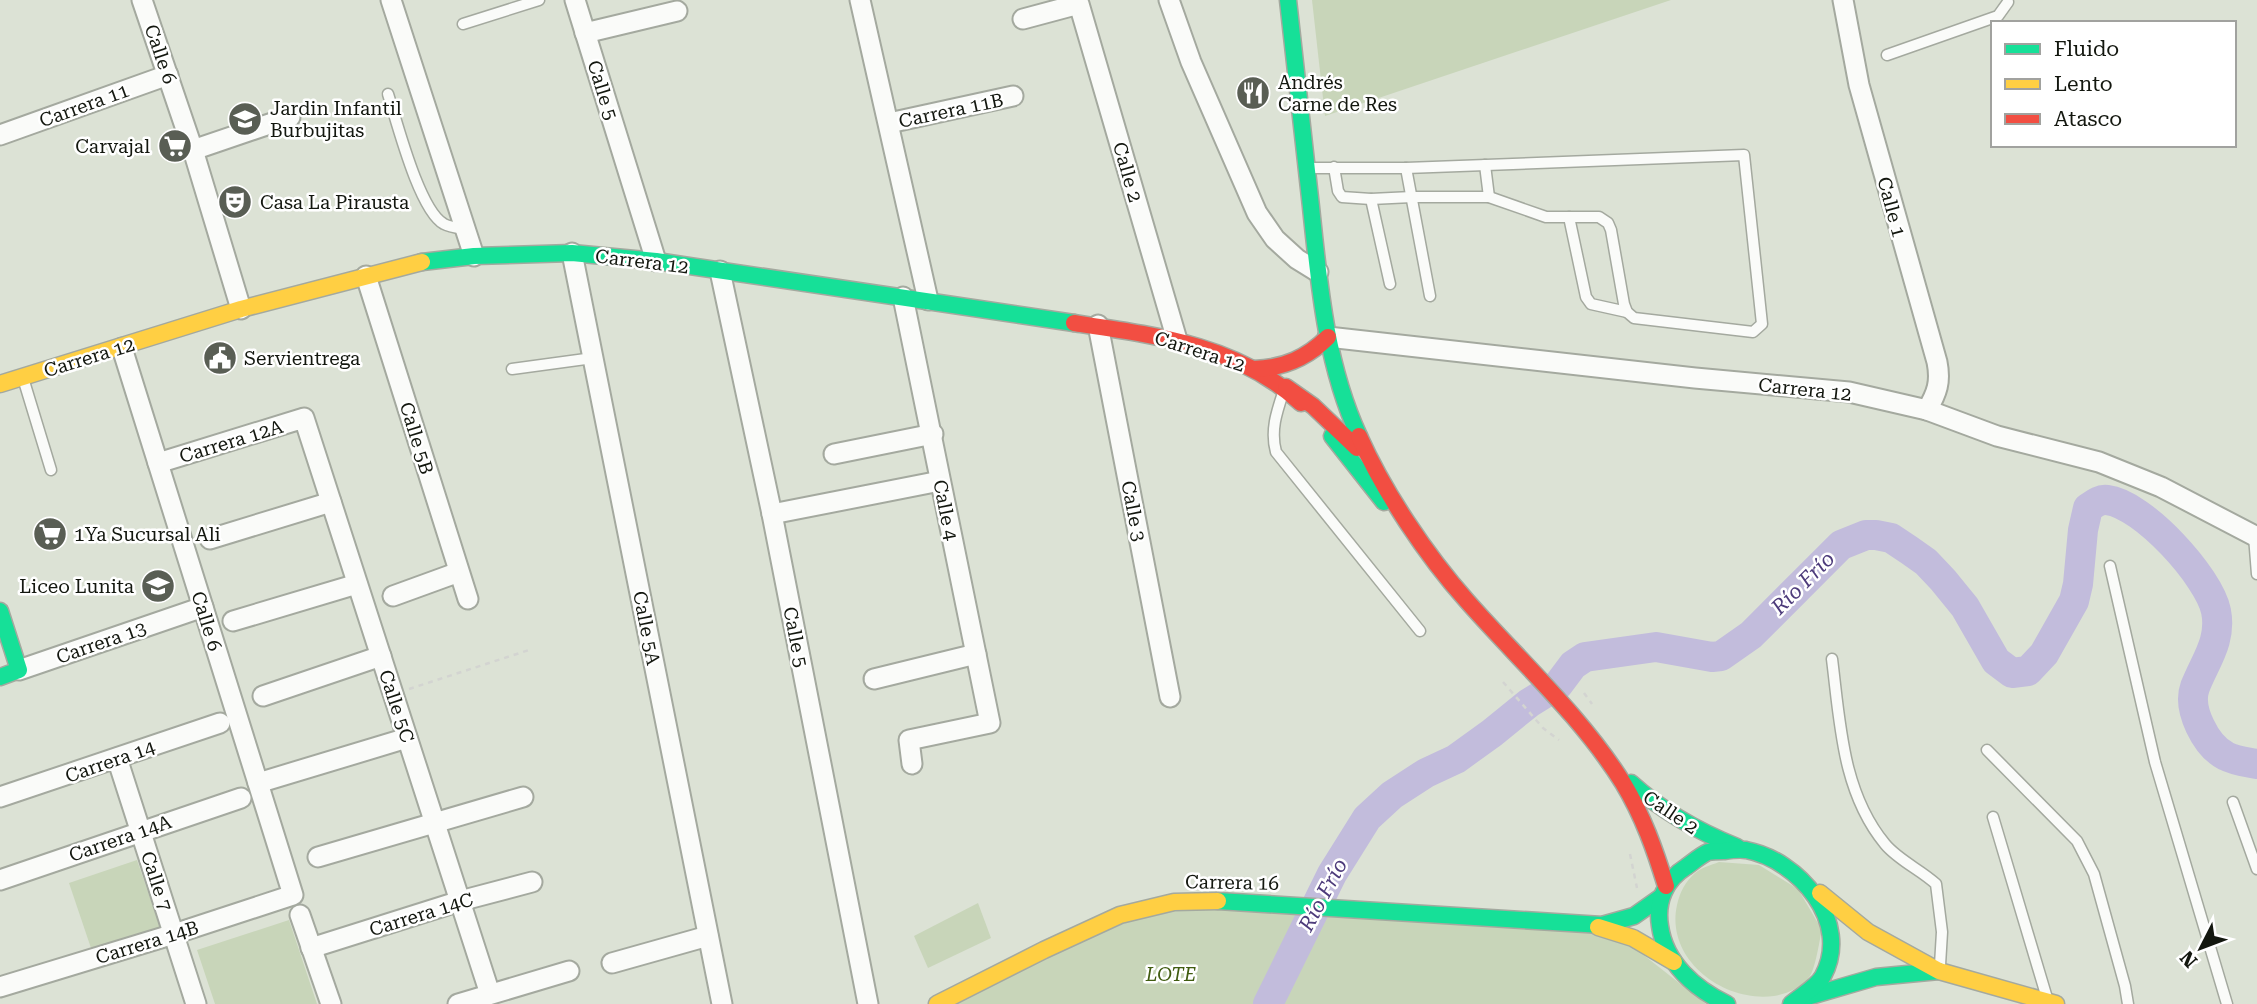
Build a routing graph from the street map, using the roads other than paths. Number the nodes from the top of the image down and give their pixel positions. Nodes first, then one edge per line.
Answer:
1 (142, 0) edge
2 (391, 0) edge
3 (539, 0) edge
4 (575, 0) edge
5 (860, 0) edge
6 (1169, 0) edge
7 (1289, 0) edge
8 (1843, 0) edge
9 (2008, 2) dead end
10 (677, 11) dead end
11 (1023, 19) dead end
12 (463, 24) dead end
13 (586, 33) junction
14 (1887, 55) dead end
15 (168, 75) junction
16 (388, 94) dead end
17 (1013, 96) dead end
18 (290, 117) dead end
19 (889, 123) junction
20 (0, 135) edge
21 (193, 150) junction
22 (1485, 165) junction
23 (1334, 167) junction
24 (1406, 167) junction
25 (1305, 168) junction
26 (1412, 197) junction
27 (1489, 197) junction
28 (1371, 199) junction
29 (1569, 217) junction
30 (465, 229) junction
31 (572, 253) junction
32 (474, 256) junction
33 (656, 261) junction
34 (720, 271) junction
35 (1318, 272) junction
36 (366, 276) junction
37 (1390, 284) dead end
38 (1430, 296) dead end
39 (903, 297) junction
40 (928, 300) junction
41 (241, 309) junction
42 (1627, 312) junction
43 (1098, 325) junction
44 (1328, 337) junction
45 (1177, 340) junction
46 (122, 348) junction
47 (593, 358) junction
48 (512, 369) dead end
49 (1254, 369) junction
50 (23, 377) junction
51 (0, 384) edge
52 (1286, 387) junction
53 (1365, 408) dead end
54 (1927, 410) junction
55 (304, 418) joint
56 (933, 434) junction
57 (834, 454) dead end
58 (158, 463) junction
59 (51, 470) dead end
60 (1382, 478) junction
61 (940, 481) junction
62 (331, 502) junction
63 (772, 513) junction
64 (2255, 536) edge
65 (210, 539) dead end
66 (1443, 545) dead end
67 (2110, 566) dead end
68 (460, 572) junction
69 (2257, 574) edge
70 (357, 584) junction
71 (393, 596) dead end
72 (468, 599) dead end
73 (203, 607) junction
74 (0, 611) edge
75 (1501, 615) dead end
76 (233, 621) dead end
77 (1420, 631) dead end
78 (1499, 637) junction
79 (976, 654) junction
80 (380, 656) junction
81 (1832, 659) dead end
82 (1529, 666) junction
83 (19, 670) junction
84 (0, 677) edge
85 (874, 679) dead end
86 (263, 696) dead end
87 (1170, 697) dead end
88 (220, 723) dead end
89 (407, 738) junction
90 (1987, 750) dead end
91 (117, 758) junction
92 (1609, 762) junction
93 (912, 764) dead end
94 (258, 783) junction
95 (0, 797) edge
96 (523, 797) dead end
97 (241, 798) dead end
98 (2233, 802) dead end
99 (1993, 817) dead end
100 (434, 823) junction
101 (141, 831) junction
102 (1741, 849) junction
103 (318, 857) dead end
104 (2257, 869) edge
105 (1804, 879) junction
106 (0, 880) edge
107 (532, 882) dead end
108 (1664, 892) junction
109 (293, 895) joint
110 (460, 901) junction
111 (300, 915) dead end
112 (1590, 925) junction
113 (174, 934) junction
114 (708, 936) junction
115 (311, 948) junction
116 (612, 963) dead end
117 (1678, 967) junction
118 (569, 971) dead end
119 (1939, 971) junction
120 (0, 987) edge
121 (490, 994) junction
122 (1797, 1001) edge
123 (2052, 1003) edge
124 (197, 1004) edge
125 (331, 1004) edge
126 (458, 1004) edge
127 (722, 1004) edge
128 (868, 1004) edge
129 (937, 1004) edge
130 (1706, 1004) edge
131 (1727, 1004) edge
132 (2128, 1004) edge
133 (2227, 1004) edge

1 - 15 street, Calle 6
2 - 30 street
3 - 12 lane
4 - 13 street, Calle 5
5 - 19 street
6 - 35 street
7 - 25 main road
8 - 54 street, Calle 1
9 - 14 lane
10 - 13 street
11 - 45 street, Calle 2
13 - 33 street, Calle 5
15 - 20 street, Carrera 11
15 - 21 street, Calle 6
16 - 30 lane
17 - 19 street, Carrera 11B
18 - 21 street
19 - 40 street
21 - 41 street, Calle 6
22 - 24 lane
22 - 27 lane
22 - 42 lane
23 - 24 lane
23 - 25 lane
23 - 28 lane
24 - 26 lane
25 - 35 main road
26 - 27 lane
26 - 28 lane
26 - 38 lane
27 - 29 lane
28 - 37 lane
29 - 42 lane
29 - 42 lane
30 - 32 street
31 - 32 main road, Carrera 12
31 - 33 main road, Carrera 12
31 - 47 street, Calle 5A
32 - 36 main road, Carrera 12
33 - 34 main road, Carrera 12
34 - 39 main road, Carrera 12
34 - 63 street, Calle 5
35 - 44 main road
36 - 41 main road, Carrera 12
36 - 68 street, Calle 5B
39 - 40 main road, Carrera 12
39 - 56 street, Calle 4
40 - 43 main road, Carrera 12
41 - 46 main road, Carrera 12
43 - 45 main road, Carrera 12
43 - 87 street, Calle 3
44 - 49 main road
44 - 53 main road
44 - 54 street, Carrera 12
44 - 60 main road
45 - 49 main road, Carrera 12
46 - 50 main road, Carrera 12
46 - 58 street, Calle 6
47 - 48 lane
47 - 114 street, Calle 5A
49 - 52 main road, Carrera 12
50 - 51 main road, Carrera 12
50 - 59 lane
52 - 60 main road
52 - 77 lane
52 - 78 main road
54 - 64 street, Carrera 12
55 - 58 street, Carrera 12A
55 - 62 street, Calle 5C
56 - 57 street
56 - 61 street, Calle 4
58 - 73 street, Calle 6
60 - 66 main road
60 - 78 main road
61 - 63 street
61 - 79 street, Calle 4
62 - 65 street
62 - 70 street, Calle 5C
63 - 128 street, Calle 5
64 - 69 lane
67 - 133 lane
68 - 71 street
68 - 72 street, Calle 5B
70 - 76 street
70 - 80 street, Calle 5C
73 - 83 street, Carrera 13
73 - 94 street, Calle 6
74 - 83 main road
75 - 82 main road
78 - 82 main road
79 - 85 street
79 - 93 street, Calle 4
80 - 86 street
80 - 89 street, Calle 5C
81 - 119 lane
82 - 92 main road, Calle 2
83 - 84 main road, Carrera 13
88 - 91 street, Carrera 14
89 - 94 street
89 - 100 street, Calle 5C
90 - 132 lane
91 - 95 street, Carrera 14
91 - 101 street, Calle 7
92 - 102 main road, Calle 2
92 - 108 main road, Calle 2
94 - 109 street, Calle 6
96 - 100 street
97 - 101 street, Carrera 14A
98 - 104 lane
99 - 123 lane
100 - 103 street
100 - 110 street, Calle 5C
101 - 106 street, Carrera 14A
101 - 113 street, Calle 7
102 - 105 main road, Calle 2
102 - 108 main road, Carrera 16
105 - 119 main road, Calle 2
105 - 122 main road
107 - 110 street, Carrera 14C
108 - 112 main road, Carrera 16
108 - 117 main road, Calle 2
109 - 113 street, Carrera 14B
110 - 115 street, Carrera 14C
110 - 121 street, Calle 5C
111 - 115 street
112 - 117 main road, Carrera 16
112 - 129 main road, Carrera 16
113 - 120 street, Carrera 14B
113 - 124 street, Calle 7
114 - 116 street
114 - 127 street, Calle 5A
115 - 125 street
117 - 130 main road
117 - 131 main road
118 - 121 street
119 - 122 main road
119 - 123 main road
121 - 126 street

